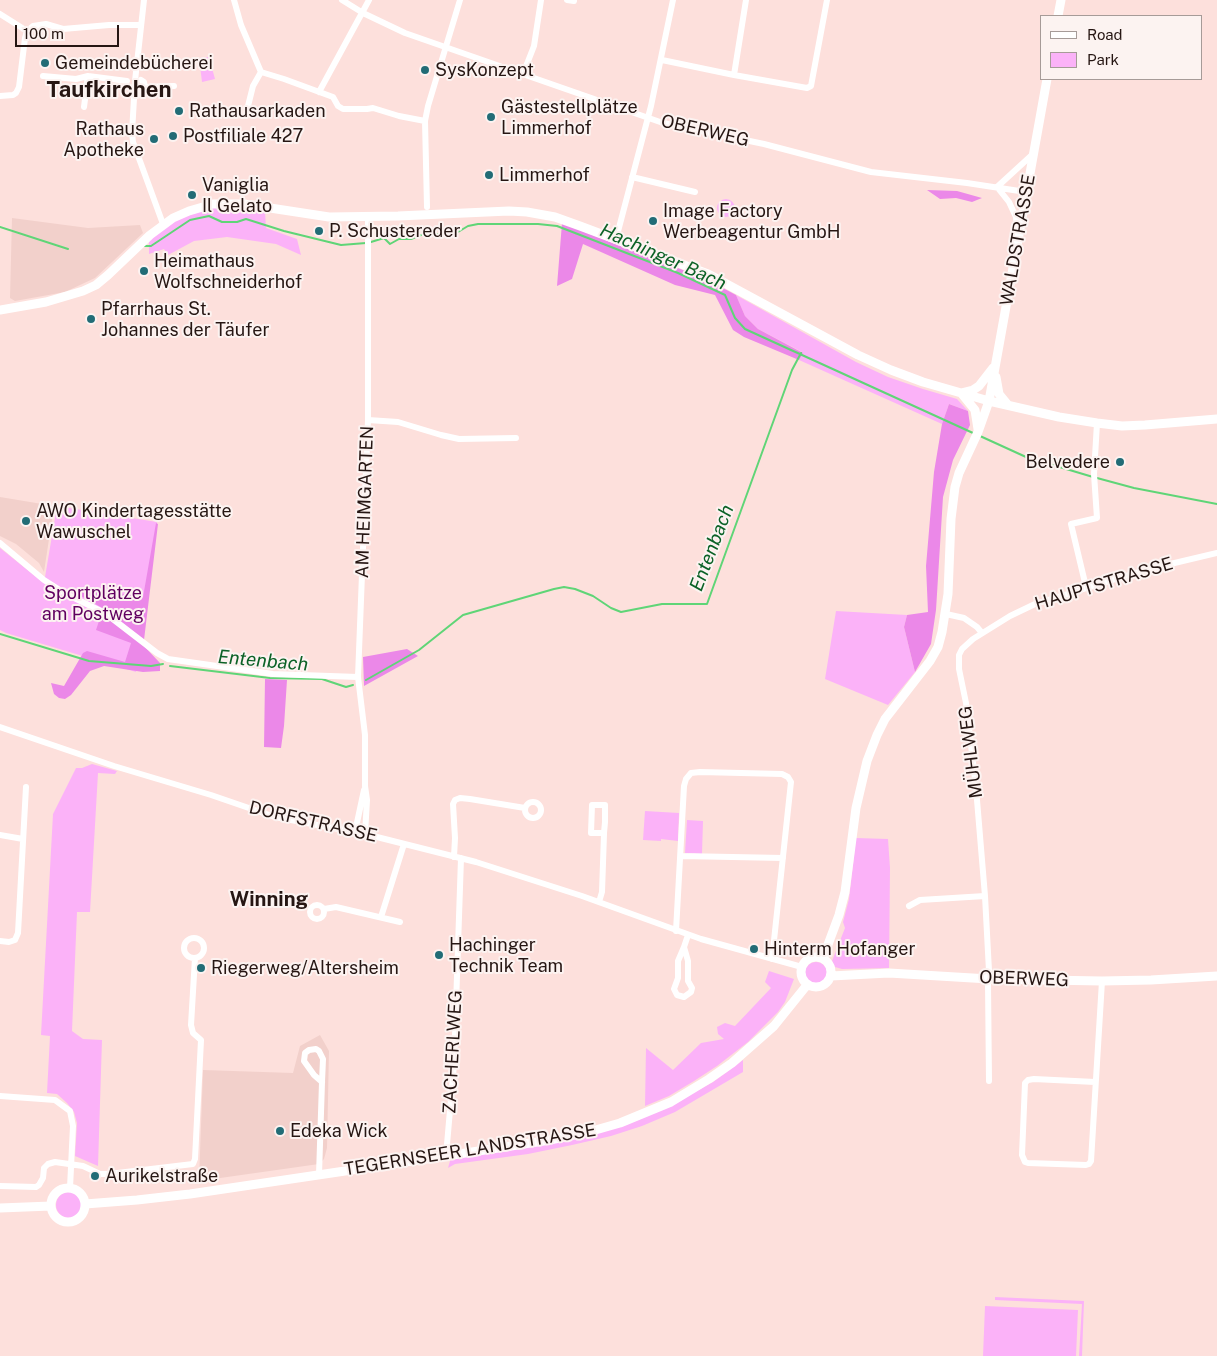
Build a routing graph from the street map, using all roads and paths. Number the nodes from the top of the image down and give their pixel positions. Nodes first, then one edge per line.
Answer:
1 (144, 0) edge
2 (234, 0) edge
3 (342, 0) edge
4 (369, 0) edge
5 (460, 0) edge
6 (541, 0) edge
7 (673, 0) edge
8 (746, 0) edge
9 (827, 0) edge
10 (1061, 0) edge
11 (362, 13) junction
12 (0, 14) edge
13 (1058, 15) edge
14 (141, 24) junction
15 (27, 31) junction
16 (446, 47) junction
17 (662, 60) junction
18 (261, 72) junction
19 (524, 74) junction
20 (734, 75) junction
21 (43, 76) dead end
22 (141, 80) dead end
23 (1047, 80) edge
24 (89, 81) junction
25 (127, 81) dead end
26 (174, 86) dead end
27 (319, 92) junction
28 (0, 96) edge
29 (84, 107) dead end
30 (247, 110) dead end
31 (648, 118) junction
32 (425, 121) junction
33 (1033, 154) junction
34 (632, 176) junction
35 (997, 187) junction
36 (695, 192) dead end
37 (1026, 192) junction
38 (427, 208) dead end
39 (368, 217) junction
40 (164, 224) junction
41 (616, 239) junction
42 (1018, 239) junction
43 (0, 310) edge
44 (996, 362) junction
45 (961, 393) junction
46 (988, 401) junction
47 (1008, 406) junction
48 (1217, 419) edge
49 (368, 420) junction
50 (1097, 423) junction
51 (978, 432) junction
52 (516, 438) dead end
53 (0, 544) edge
54 (1217, 553) edge
55 (1086, 588) junction
56 (946, 614) junction
57 (994, 626) joint
58 (982, 633) junction
59 (358, 677) junction
60 (0, 727) edge
61 (365, 786) junction
62 (26, 787) dead end
63 (525, 808) dead end
64 (355, 832) junction
65 (604, 833) junction
66 (365, 834) junction
67 (0, 835) edge
68 (23, 839) junction
69 (404, 844) junction
70 (681, 856) junction
71 (458, 858) junction
72 (783, 858) junction
73 (985, 896) junction
74 (599, 902) junction
75 (909, 906) dead end
76 (324, 909) dead end
77 (381, 917) junction
78 (400, 922) dead end
79 (676, 931) junction
80 (688, 935) junction
81 (0, 941) edge
82 (684, 947) junction
83 (195, 958) dead end
84 (823, 958) junction
85 (772, 959) junction
86 (802, 967) junction
87 (831, 976) junction
88 (1217, 976) edge
89 (988, 979) junction
90 (1102, 981) junction
91 (807, 985) junction
92 (989, 1081) dead end
93 (322, 1082) junction
94 (1095, 1082) junction
95 (0, 1096) edge
96 (446, 1156) junction
97 (71, 1164) junction
98 (319, 1175) junction
99 (0, 1186) edge
100 (70, 1188) junction
101 (85, 1204) junction
102 (51, 1206) junction
103 (0, 1208) edge

1 - 14 street
2 - 18 street
3 - 11 street, OBERWEG
4 - 11 street
5 - 16 street
6 - 19 street
7 - 17 street
8 - 20 street
9 - 20 street
10 - 13 main road
11 - 16 street, OBERWEG
11 - 27 street
12 - 15 street
14 - 15 street
14 - 40 street
15 - 28 street
16 - 19 street, OBERWEG
16 - 32 street
17 - 20 street
17 - 31 street
18 - 27 street
18 - 30 street
19 - 31 street, OBERWEG
21 - 24 street
22 - 26 street
23 - 33 main road, WALDSTRASSE
24 - 25 street
24 - 29 street
27 - 32 street
31 - 34 street
31 - 35 street, OBERWEG
32 - 38 street
33 - 35 street
33 - 37 main road, WALDSTRASSE
34 - 36 street
34 - 41 street
35 - 37 street, OBERWEG
35 - 42 street
37 - 42 main road, WALDSTRASSE
39 - 40 main road
39 - 41 main road
39 - 49 street, AM HEIMGARTEN
40 - 43 main road
41 - 45 main road
42 - 44 main road, WALDSTRASSE
44 - 45 main road
44 - 46 main road, WALDSTRASSE
44 - 47 main road
45 - 46 main road
45 - 51 main road
46 - 47 main road
46 - 51 main road
47 - 50 main road
48 - 50 main road
49 - 52 street
49 - 59 street, AM HEIMGARTEN
50 - 55 street
51 - 56 main road
53 - 59 street
54 - 55 street, HAUPTSTRASSE
55 - 57 street, HAUPTSTRASSE
56 - 58 street
56 - 84 main road
57 - 58 street, MÜHLWEG
58 - 73 street, MÜHLWEG
59 - 61 street, AM HEIMGARTEN
60 - 64 street, DORFSTRASSE
61 - 64 street, AM HEIMGARTEN
61 - 66 street, AM HEIMGARTEN
62 - 68 street
63 - 71 street, ZACHERLWEG
64 - 66 street, DORFSTRASSE
65 - 65 street
65 - 74 street
66 - 69 street, DORFSTRASSE
67 - 68 street
68 - 81 street
69 - 71 street, DORFSTRASSE
69 - 77 street
70 - 72 street
70 - 72 street
70 - 79 street
71 - 74 street, DORFSTRASSE
71 - 96 street, ZACHERLWEG
72 - 85 street
73 - 75 street
73 - 89 street, MÜHLWEG
74 - 79 street, DORFSTRASSE
76 - 77 street
77 - 78 street
79 - 80 street, DORFSTRASSE
80 - 82 street
80 - 85 street, DORFSTRASSE
82 - 82 street
83 - 97 street
84 - 86 main road
84 - 87 main road
85 - 86 street, DORFSTRASSE
86 - 91 main road
87 - 89 main road, OBERWEG
87 - 91 main road
88 - 90 main road, OBERWEG
89 - 90 main road, OBERWEG
89 - 92 street, MÜHLWEG
90 - 94 street
91 - 96 main road, TEGERNSEER LANDSTRASSE
93 - 93 street
93 - 98 street
94 - 94 street
95 - 97 street
96 - 98 main road, TEGERNSEER LANDSTRASSE
97 - 99 street
97 - 100 street
98 - 101 main road, TEGERNSEER LANDSTRASSE
100 - 101 main road
100 - 102 main road
101 - 102 main road
102 - 103 main road

